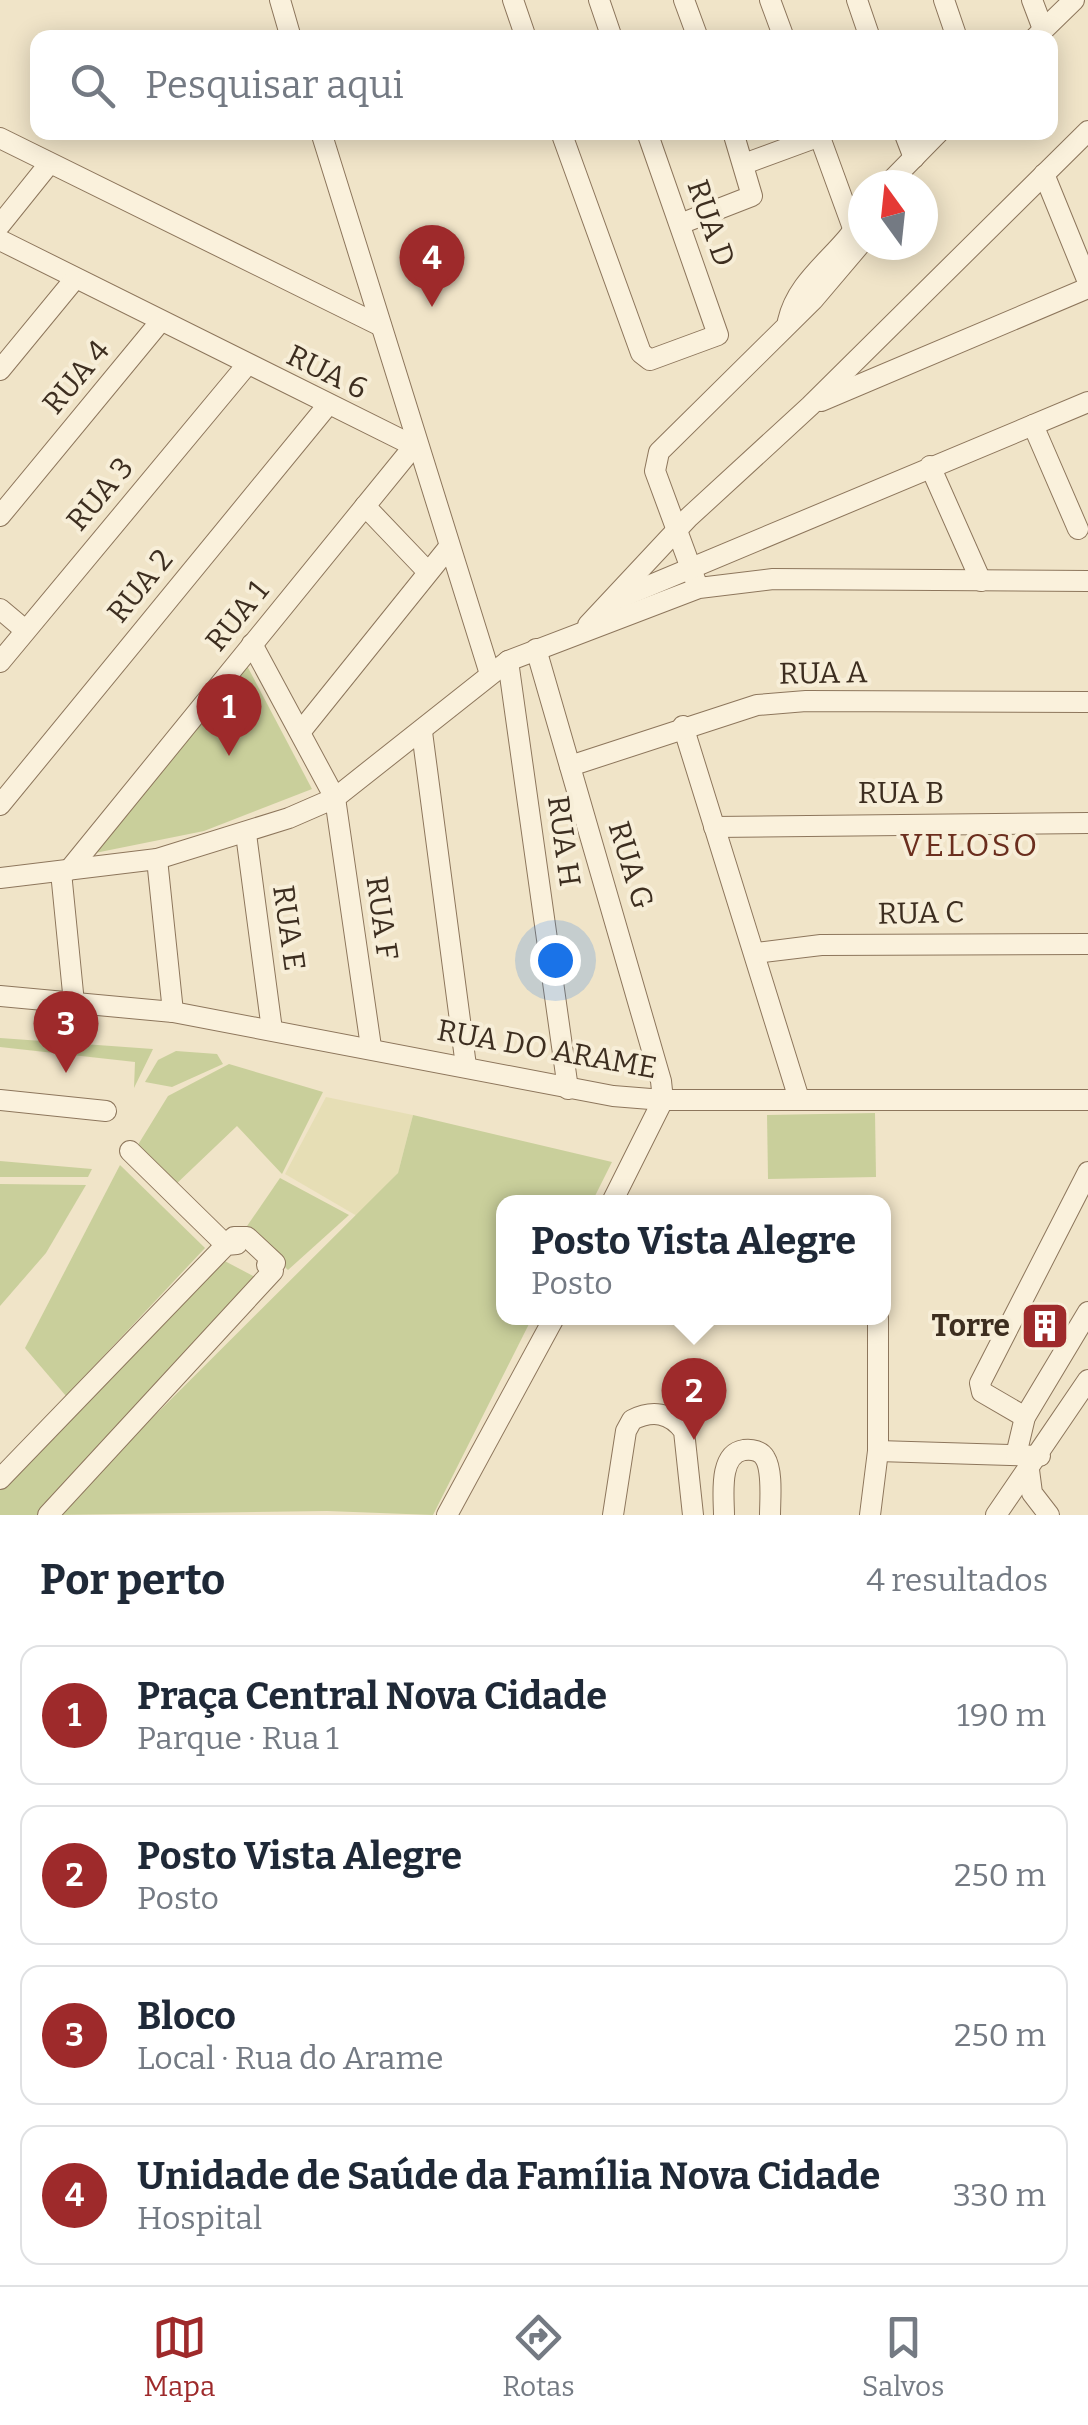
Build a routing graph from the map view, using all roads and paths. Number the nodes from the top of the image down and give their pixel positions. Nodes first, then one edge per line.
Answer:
1 (280, 0) edge
2 (513, 0) edge
3 (599, 0) edge
4 (684, 0) edge
5 (770, 0) edge
6 (857, 0) edge
7 (944, 0) edge
8 (1032, 0) edge
9 (1074, 0) edge
10 (289, 30) edge
11 (523, 30) edge
12 (609, 30) edge
13 (695, 30) edge
14 (781, 30) edge
15 (867, 30) edge
16 (954, 30) edge
17 (1038, 30) edge
18 (1043, 30) edge
19 (1088, 131) edge
20 (0, 138) edge
21 (323, 140) edge
22 (564, 140) edge
23 (650, 140) edge
24 (736, 140) edge
25 (804, 140) edge
26 (821, 140) edge
27 (907, 140) edge
28 (931, 140) edge
29 (914, 158) junction
30 (50, 164) junction
31 (744, 164) junction
32 (902, 170) edge
33 (1044, 174) junction
34 (848, 205) edge
35 (680, 224) junction
36 (0, 225) edge
37 (0, 240) edge
38 (848, 249) edge
39 (74, 280) junction
40 (1088, 285) edge
41 (160, 322) junction
42 (381, 326) junction
43 (246, 366) junction
44 (0, 370) edge
45 (1088, 402) edge
46 (327, 406) junction
47 (810, 406) junction
48 (1032, 425) junction
49 (416, 447) junction
50 (930, 466) junction
51 (365, 506) junction
52 (0, 516) edge
53 (1078, 529) dead end
54 (676, 531) junction
55 (449, 547) junction
56 (737, 550) junction
57 (428, 572) junction
58 (695, 580) junction
59 (744, 581) junction
60 (980, 581) junction
61 (1088, 581) edge
62 (612, 600) junction
63 (0, 609) edge
64 (26, 630) junction
65 (582, 631) junction
66 (252, 644) junction
67 (536, 649) junction
68 (508, 661) junction
69 (0, 662) edge
70 (490, 674) junction
71 (1088, 702) edge
72 (683, 726) junction
73 (301, 730) junction
74 (422, 732) junction
75 (570, 766) junction
76 (335, 798) junction
77 (0, 805) edge
78 (1088, 823) edge
79 (714, 827) junction
80 (246, 834) junction
81 (157, 859) junction
82 (65, 871) junction
83 (0, 878) edge
84 (1088, 944) edge
85 (756, 953) junction
86 (0, 996) edge
87 (74, 1004) junction
88 (173, 1012) junction
89 (272, 1030) junction
90 (371, 1047) junction
91 (466, 1066) junction
92 (568, 1089) junction
93 (799, 1098) junction
94 (0, 1100) edge
95 (663, 1100) junction
96 (1088, 1100) edge
97 (106, 1111) dead end
98 (130, 1151) dead end
99 (1088, 1172) edge
100 (616, 1195) edge
101 (226, 1245) junction
102 (1088, 1312) edge
103 (550, 1325) edge
104 (878, 1325) edge
105 (1088, 1380) edge
106 (1025, 1417) junction
107 (878, 1451) junction
108 (1029, 1461) junction
109 (0, 1479) edge
110 (48, 1515) edge
111 (447, 1515) edge
112 (613, 1515) edge
113 (693, 1515) edge
114 (724, 1515) edge
115 (770, 1515) edge
116 (870, 1515) edge
117 (996, 1515) edge
118 (1048, 1515) edge

1 - 10 street
2 - 11 street
3 - 12 street
4 - 13 street
5 - 14 street
6 - 15 street
7 - 16 street
8 - 17 street
9 - 18 street
19 - 33 street
20 - 30 street
21 - 42 street
22 - 35 street, RUA D
23 - 35 street, RUA D
24 - 31 street
25 - 31 street
26 - 34 street
27 - 29 street
28 - 29 street
29 - 32 street
30 - 36 street
30 - 42 street
31 - 35 street
33 - 40 street
33 - 47 street
37 - 39 street, RUA 6
38 - 54 street
39 - 41 street, RUA 6
39 - 44 street
40 - 47 street
41 - 43 street, RUA 6
41 - 52 street, RUA 4
42 - 49 street
43 - 46 street, RUA 6
43 - 64 street, RUA 3
45 - 48 street
46 - 49 street, RUA 6
46 - 77 street, RUA 2
47 - 54 street
48 - 50 street
48 - 53 street
49 - 51 street, RUA 1
49 - 55 street
50 - 56 street
50 - 60 street
51 - 57 street
51 - 66 street, RUA 1
54 - 58 street
54 - 62 street
55 - 57 street
55 - 70 street
56 - 58 street
56 - 59 street
57 - 73 street
58 - 59 street
58 - 62 street
58 - 65 street
59 - 60 street
60 - 61 street
62 - 65 street
63 - 64 street
64 - 69 street, RUA 3
65 - 67 street
66 - 73 street, RUA F
66 - 82 street, RUA 1
67 - 68 street
67 - 75 street, RUA G
68 - 70 street
68 - 92 street, RUA H
70 - 74 street
71 - 72 street, RUA A
72 - 75 street, RUA A
72 - 79 street
73 - 76 street, RUA F
74 - 76 street
74 - 91 street
75 - 95 street, RUA G
76 - 80 street
76 - 90 street, RUA F
78 - 79 street, RUA B
79 - 85 street
80 - 81 street
80 - 89 street, RUA E
81 - 82 street
81 - 88 street
82 - 83 street
82 - 87 street
84 - 85 street, RUA C
85 - 93 street
86 - 87 street, RUA DO ARAME
87 - 88 street, RUA DO ARAME
88 - 89 street, RUA DO ARAME
89 - 90 street, RUA DO ARAME
90 - 91 street, RUA DO ARAME
91 - 92 street, RUA DO ARAME
92 - 95 street, RUA DO ARAME
93 - 95 street, RUA DO ARAME
93 - 96 street, RUA DO ARAME
94 - 97 street
95 - 100 street
98 - 101 street
99 - 106 street
101 - 109 street
101 - 110 street
102 - 106 street
103 - 111 street
104 - 107 street
105 - 108 street
106 - 108 street
107 - 108 street
107 - 116 street
108 - 117 street
108 - 118 street
112 - 113 street
114 - 115 street

